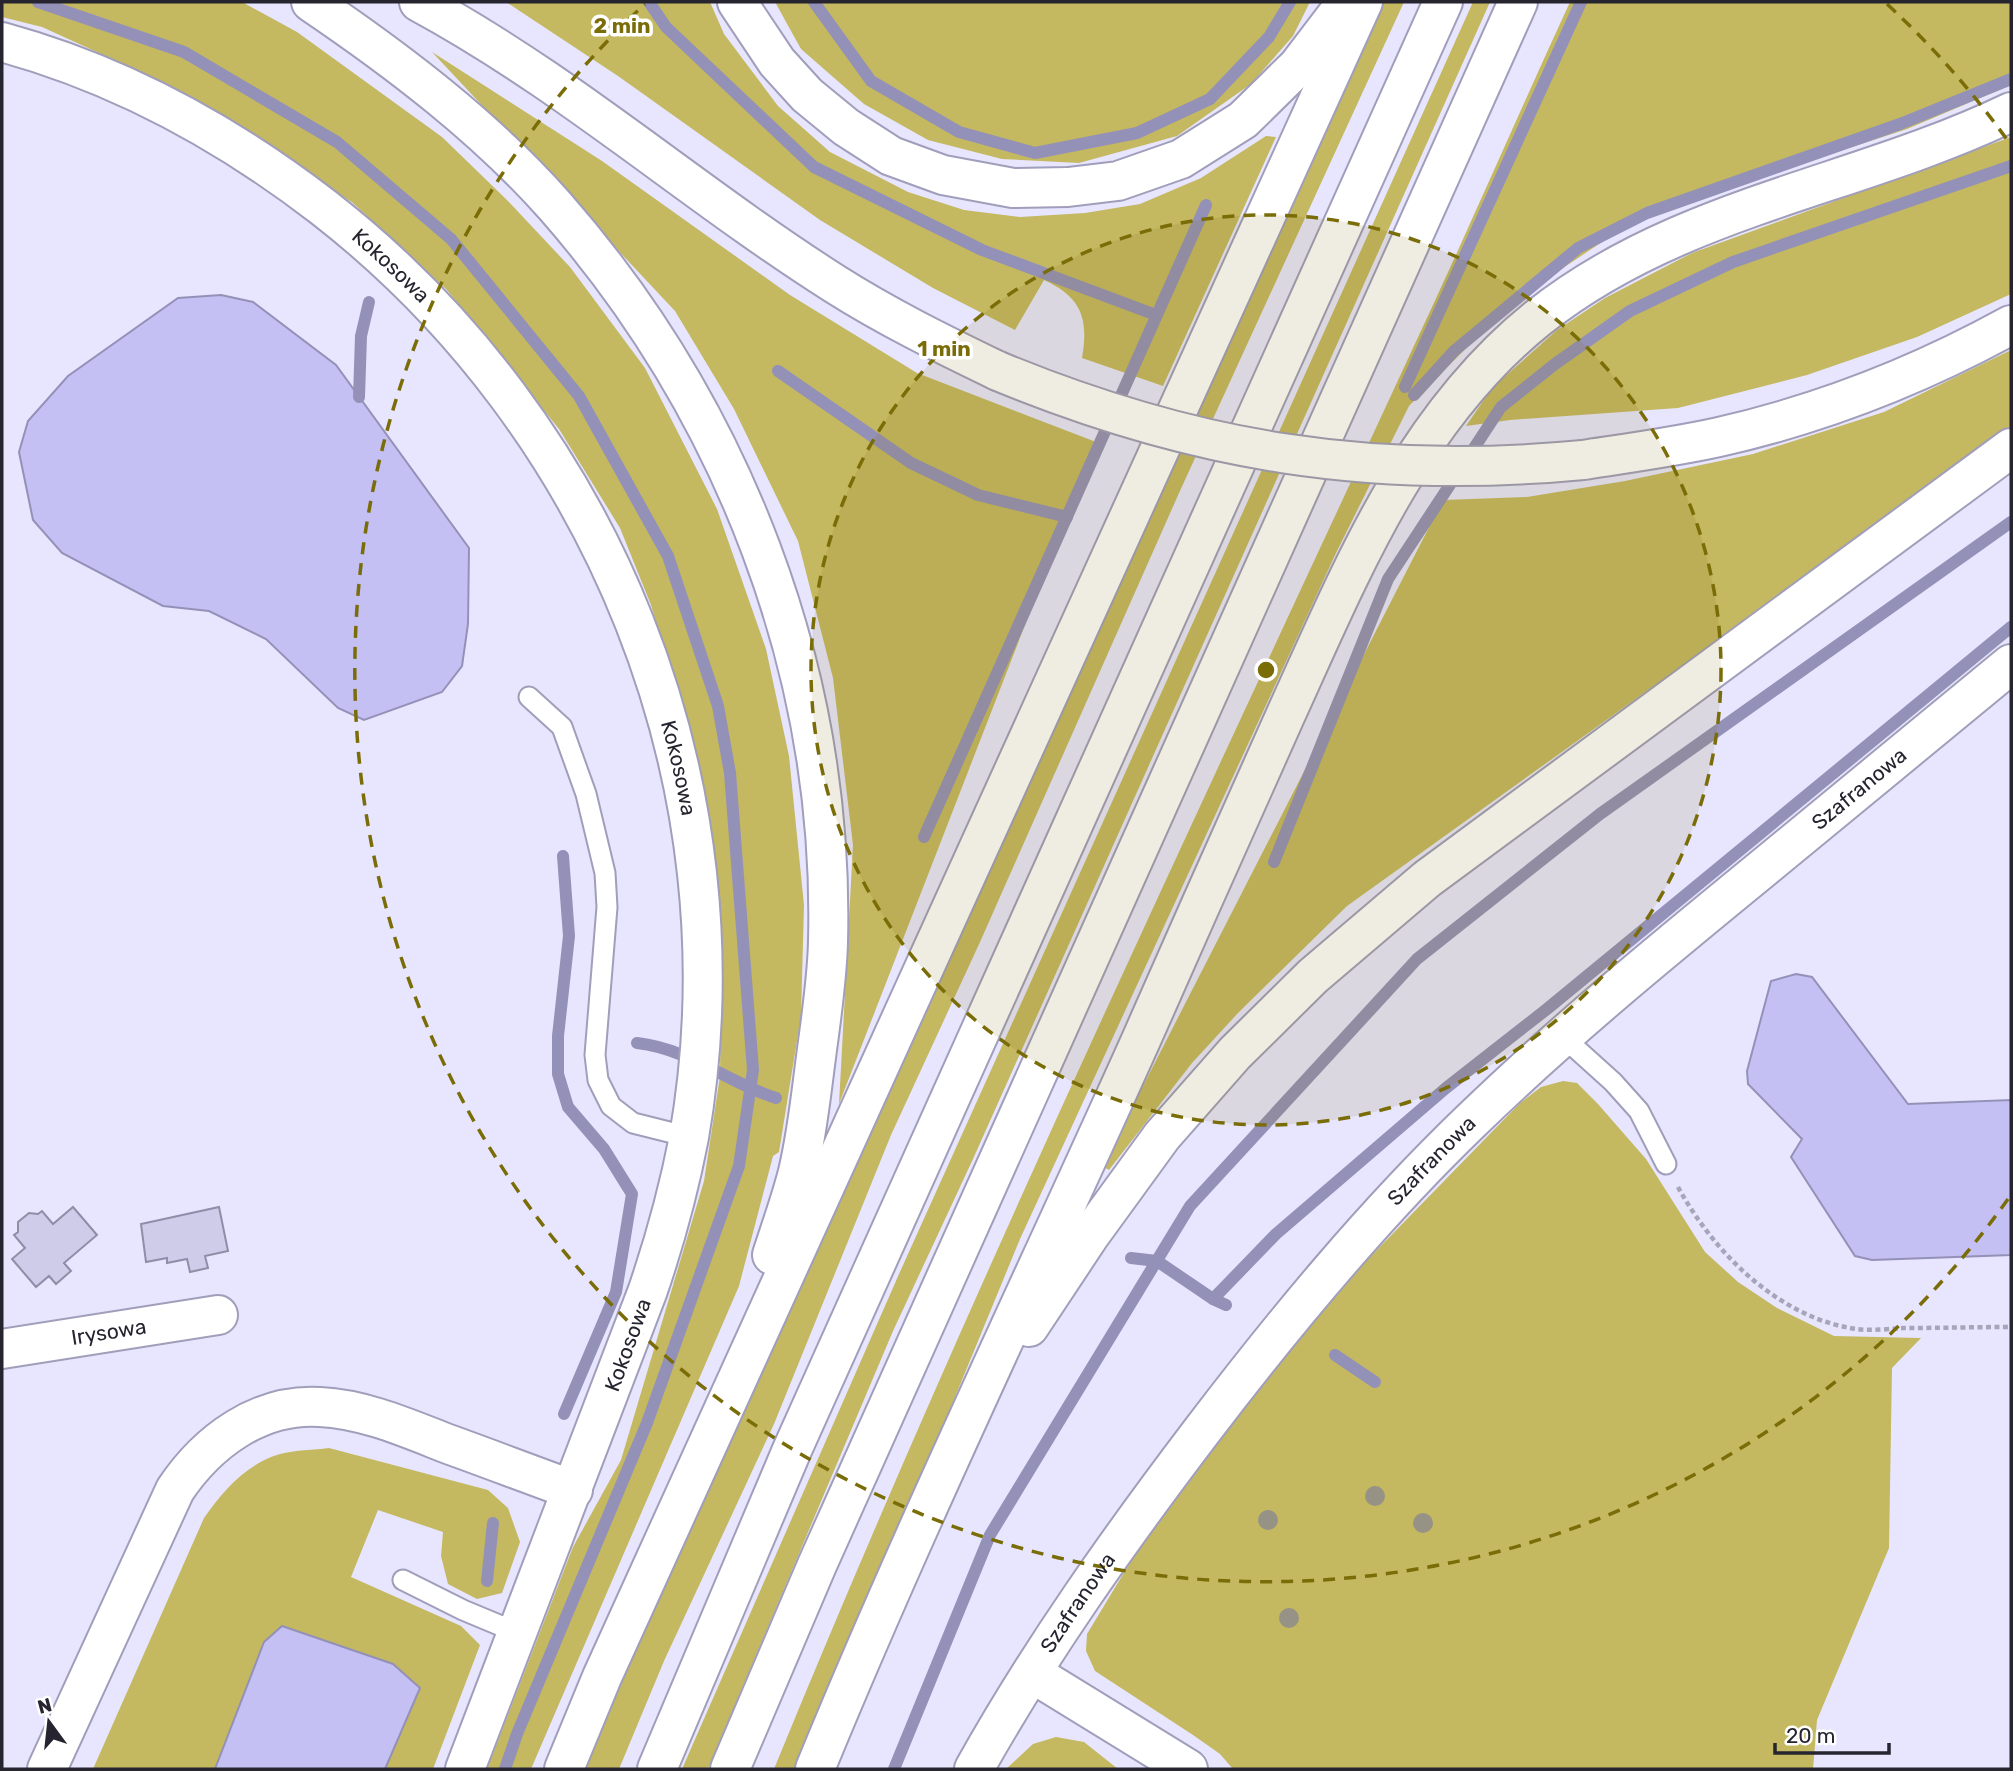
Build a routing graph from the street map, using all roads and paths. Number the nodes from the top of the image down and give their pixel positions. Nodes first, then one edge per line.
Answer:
1 (311, 2) edge
2 (419, 2) edge
3 (737, 2) edge
4 (1347, 2) edge
5 (1363, 2) edge
6 (1443, 2) edge
7 (1518, 2) edge
8 (2, 42) edge
9 (2011, 112) edge
10 (2011, 325) edge
11 (2011, 448) edge
12 (2011, 664) edge
13 (529, 697) dead end
14 (1562, 1036) junction
15 (689, 1137) junction
16 (1666, 1164) joint
17 (218, 1315) dead end
18 (2011, 1327) edge
19 (2, 1349) edge
20 (752, 1349) junction
21 (968, 1415) junction
22 (573, 1490) junction
23 (402, 1580) dead end
24 (518, 1633) junction
25 (1032, 1673) junction
26 (47, 1769) edge
27 (465, 1769) edge
28 (564, 1769) edge
29 (657, 1769) edge
30 (730, 1769) edge
31 (815, 1769) edge
32 (974, 1769) edge
33 (1188, 1769) edge

1 - 20 main road
2 - 10 main road, bridge
3 - 4 main road
5 - 20 main road
6 - 29 main road
7 - 30 main road
8 - 15 main road, Kokosowa
9 - 21 main road
11 - 21 main road
12 - 14 main road, Szafranowa
13 - 15 lane
14 - 16 lane
14 - 25 main road, Szafranowa
15 - 22 main road, Kokosowa
16 - 18 path
17 - 19 main road, Irysowa
20 - 28 main road
21 - 31 main road
22 - 24 main road, Kokosowa
22 - 26 main road
23 - 24 lane
24 - 27 main road, Kokosowa
25 - 32 main road, Szafranowa
25 - 33 main road

